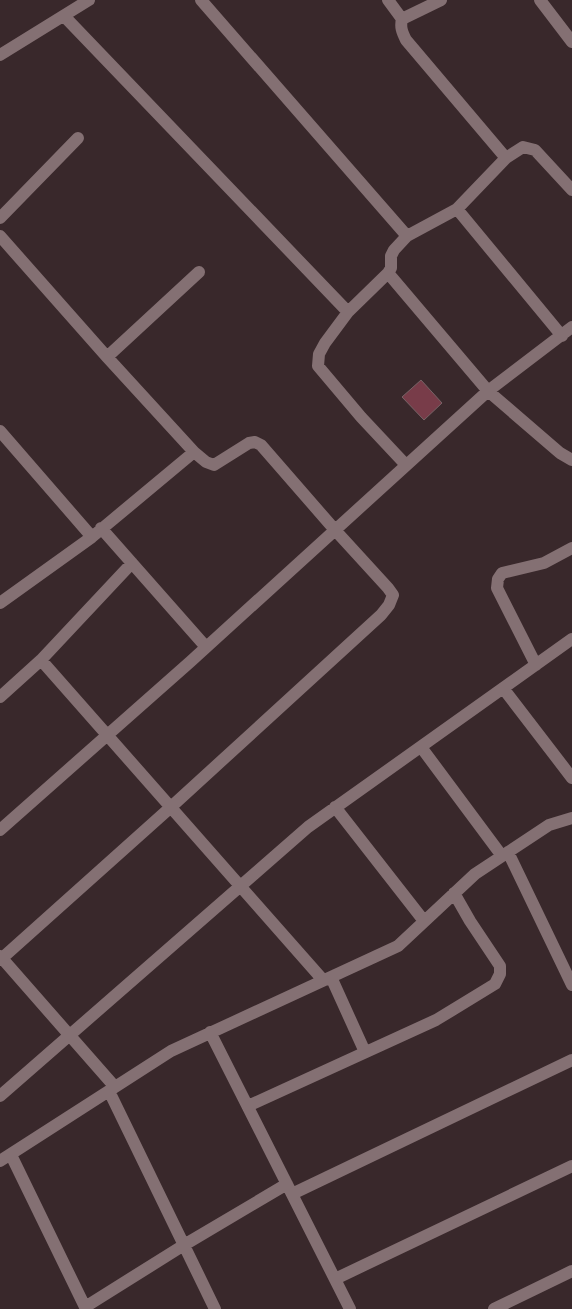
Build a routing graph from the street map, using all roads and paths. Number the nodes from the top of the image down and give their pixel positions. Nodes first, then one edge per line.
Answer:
1 (89, 0) edge
2 (201, 0) edge
3 (388, 0) edge
4 (441, 0) edge
5 (540, 0) edge
6 (64, 16) junction
7 (402, 19) junction
8 (572, 42) edge
9 (0, 55) edge
10 (78, 138) dead end
11 (506, 158) junction
12 (572, 190) edge
13 (457, 209) junction
14 (0, 218) edge
15 (0, 236) edge
16 (407, 236) junction
17 (199, 272) dead end
18 (388, 273) junction
19 (348, 312) junction
20 (572, 327) edge
21 (562, 336) junction
22 (106, 357) junction
23 (488, 391) junction
24 (0, 431) edge
25 (194, 452) junction
26 (572, 460) edge
27 (406, 466) junction
28 (335, 530) junction
29 (96, 532) junction
30 (572, 548) edge
31 (132, 563) junction
32 (0, 603) edge
33 (572, 639) edge
34 (206, 647) junction
35 (41, 660) junction
36 (536, 665) junction
37 (503, 688) junction
38 (0, 696) edge
39 (107, 735) junction
40 (420, 747) junction
41 (572, 778) edge
42 (171, 807) junction
43 (335, 807) junction
44 (572, 818) edge
45 (0, 830) edge
46 (505, 854) junction
47 (240, 886) junction
48 (454, 893) junction
49 (424, 921) junction
50 (1, 958) edge
51 (568, 965) edge
52 (327, 979) junction
53 (572, 985) edge
54 (210, 1032) junction
55 (70, 1035) junction
56 (365, 1052) junction
57 (572, 1060) edge
58 (112, 1089) junction
59 (0, 1096) edge
60 (248, 1106) junction
61 (5, 1158) edge
62 (572, 1166) edge
63 (290, 1189) junction
64 (184, 1245) junction
65 (572, 1271) edge
66 (335, 1279) junction
67 (85, 1308) edge
68 (215, 1309) edge
69 (350, 1309) edge
70 (494, 1309) edge

1 - 6 street
2 - 16 street
3 - 7 street
4 - 7 street
5 - 8 street
6 - 9 street
6 - 19 street
7 - 11 street
10 - 14 street
11 - 12 street
11 - 13 street
13 - 16 street
13 - 21 street
15 - 22 street
16 - 18 street
17 - 22 street
18 - 19 street
18 - 23 street
19 - 27 street
20 - 21 street
21 - 23 street
22 - 25 street
23 - 26 street
23 - 27 street
24 - 29 street
25 - 28 street
25 - 29 street
27 - 28 street
28 - 34 street
28 - 42 street
29 - 31 street
29 - 32 street
30 - 36 street
31 - 34 street
31 - 35 street
33 - 36 street
34 - 39 street
35 - 38 street
35 - 39 street
36 - 37 street
37 - 40 street
37 - 41 street
39 - 42 street
39 - 45 street
40 - 43 street
40 - 46 street
42 - 47 street
42 - 50 street
43 - 47 street
43 - 49 street
44 - 46 street
46 - 48 street
46 - 51 street
47 - 52 street
47 - 55 street
48 - 49 street
48 - 56 street
49 - 52 street
50 - 55 street
51 - 53 street
52 - 54 street
52 - 56 street
54 - 58 street
54 - 60 street
55 - 58 street
55 - 59 street
56 - 60 street
57 - 63 street
58 - 61 street
58 - 64 street
60 - 63 street
61 - 67 street
62 - 66 street
63 - 64 street
63 - 66 street
64 - 67 street
64 - 68 street
65 - 70 street
66 - 69 street

